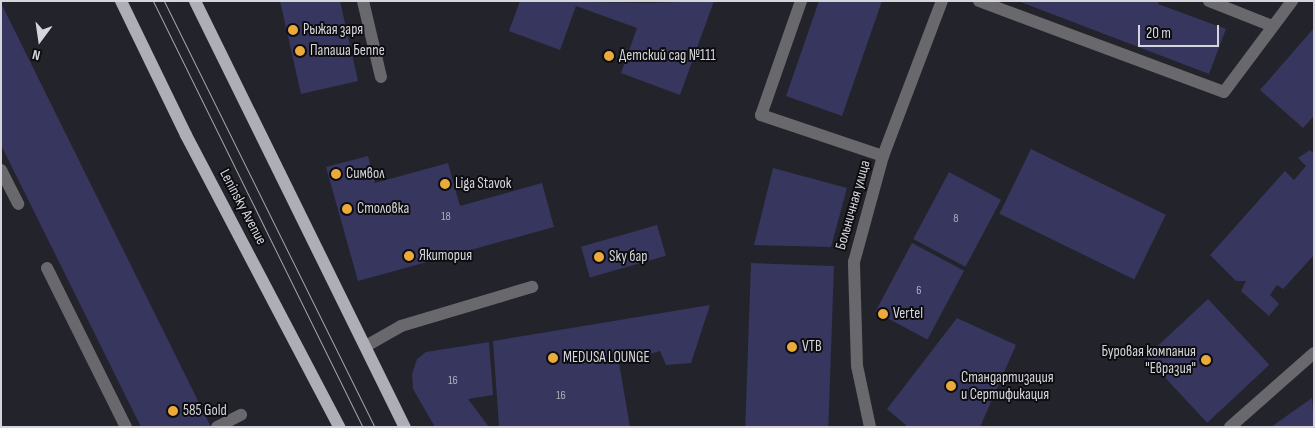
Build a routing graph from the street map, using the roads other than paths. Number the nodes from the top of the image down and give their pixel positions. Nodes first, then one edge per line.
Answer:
1 (121, 1) edge
2 (195, 1) edge
3 (363, 1) edge
4 (801, 1) edge
5 (942, 1) edge
6 (979, 1) edge
7 (1209, 1) edge
8 (1292, 1) edge
9 (1272, 26) junction
10 (380, 77) dead end
11 (883, 156) junction
12 (1, 170) edge
13 (18, 204) dead end
14 (47, 268) dead end
15 (532, 287) dead end
16 (366, 346) junction
17 (1314, 353) edge
18 (241, 415) dead end
19 (126, 427) edge
20 (217, 427) edge
21 (339, 427) edge
22 (405, 427) edge
23 (870, 427) edge
24 (1230, 427) edge

1 - 21 main road, Leninsky Avenue
2 - 16 main road
3 - 10 street
4 - 11 street
5 - 11 street, Больничная улица
6 - 9 street
7 - 9 street
8 - 9 street
11 - 23 street, Больничная улица
12 - 13 street
14 - 19 street
15 - 16 street
16 - 22 main road
17 - 24 street
18 - 20 street

